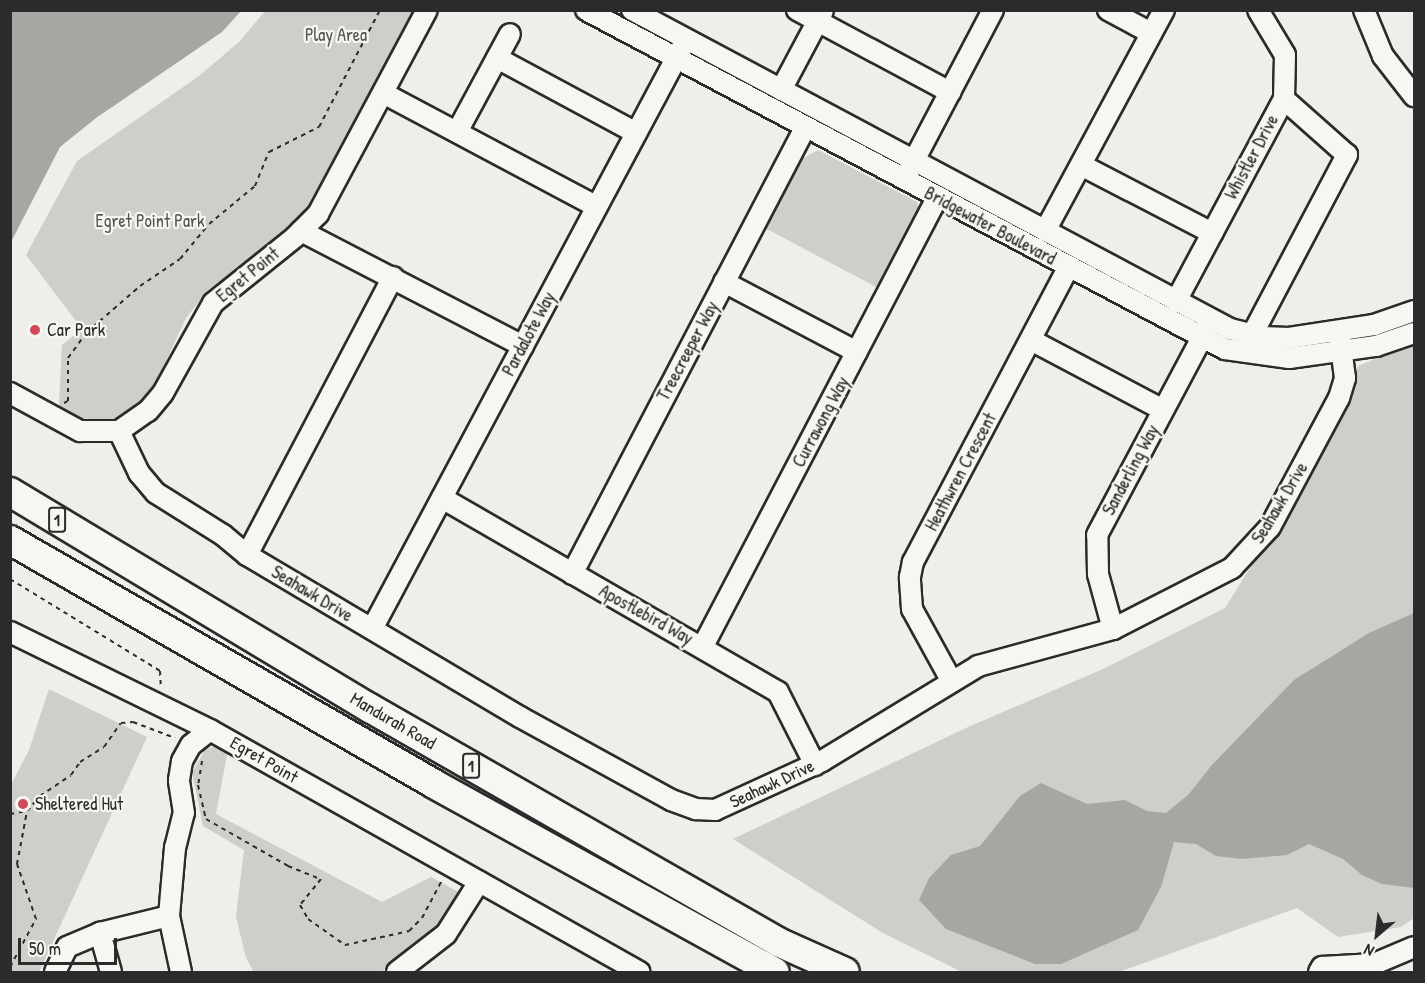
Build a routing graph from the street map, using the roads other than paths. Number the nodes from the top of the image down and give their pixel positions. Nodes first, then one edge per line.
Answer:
1 (427, 10) edge
2 (586, 10) edge
3 (632, 10) edge
4 (796, 10) edge
5 (993, 10) edge
6 (1108, 10) edge
7 (1164, 10) edge
8 (1258, 10) edge
9 (1372, 14) edge
10 (820, 16) edge
11 (1151, 33) junction
12 (510, 34) dead end
13 (686, 39) junction
14 (497, 58) junction
15 (676, 59) junction
16 (781, 90) junction
17 (950, 92) junction
18 (384, 93) junction
19 (1414, 96) edge
20 (1284, 99) junction
21 (805, 128) junction
22 (457, 132) junction
23 (636, 133) junction
24 (914, 161) junction
25 (1081, 165) junction
26 (903, 180) junction
27 (937, 198) junction
28 (597, 207) junction
29 (301, 231) junction
30 (1045, 231) junction
31 (1212, 233) junction
32 (1068, 268) junction
33 (393, 277) junction
34 (724, 282) junction
35 (1176, 301) junction
36 (1414, 312) edge
37 (1211, 320) junction
38 (1414, 333) edge
39 (1251, 335) junction
40 (1201, 339) junction
41 (1031, 340) junction
42 (1340, 342) junction
43 (523, 346) junction
44 (857, 352) junction
45 (10, 393) edge
46 (1163, 410) junction
47 (118, 431) junction
48 (10, 492) edge
49 (442, 498) junction
50 (10, 540) edge
51 (247, 555) junction
52 (572, 574) junction
53 (372, 629) junction
54 (1113, 629) junction
55 (10, 632) edge
56 (703, 646) junction
57 (951, 680) junction
58 (210, 730) junction
59 (815, 765) junction
60 (479, 882) junction
61 (169, 916) junction
62 (100, 933) junction
63 (1414, 947) edge
64 (55, 972) edge
65 (111, 972) edge
66 (181, 972) edge
67 (397, 972) edge
68 (640, 972) edge
69 (775, 972) edge
70 (845, 972) edge
71 (1319, 972) edge

1 - 18 street, Egret Point
2 - 15 street, Bridgewater Boulevard
3 - 13 street, Bridgewater Boulevard
4 - 10 street
5 - 17 street
6 - 11 street
7 - 11 street
8 - 20 street, Whistler Drive
9 - 19 street
10 - 16 street
10 - 17 street
11 - 25 street
12 - 14 street
13 - 15 street, Pardalote Way
13 - 16 street, Bridgewater Boulevard
14 - 22 street
14 - 23 street
15 - 21 street, Bridgewater Boulevard
15 - 23 street, Pardalote Way
16 - 24 street, Bridgewater Boulevard
17 - 24 street
18 - 22 street
18 - 29 street, Egret Point
20 - 31 street, Whistler Drive
20 - 39 street
21 - 26 street, Bridgewater Boulevard
21 - 34 street, Treecreeper Way
22 - 28 street
23 - 28 street, Pardalote Way
24 - 26 street
24 - 30 street, Bridgewater Boulevard
25 - 30 street
25 - 31 street
26 - 27 street, Bridgewater Boulevard
27 - 32 street, Bridgewater Boulevard
27 - 44 street, Currawong Way
28 - 43 street, Pardalote Way
29 - 33 street
29 - 47 street, Egret Point
30 - 35 street, Bridgewater Boulevard
31 - 35 street, Whistler Drive
32 - 40 street, Bridgewater Boulevard
32 - 41 street, Heathwren Crescent
33 - 43 street
33 - 51 street
34 - 44 street
34 - 52 street, Treecreeper Way
35 - 37 street, Bridgewater Boulevard
36 - 42 street, Bridgewater Boulevard
37 - 39 street, Bridgewater Boulevard
37 - 40 street, Sanderling Way
38 - 42 street, Bridgewater Boulevard
39 - 42 street, Bridgewater Boulevard
40 - 42 street, Bridgewater Boulevard
40 - 46 street, Sanderling Way
41 - 46 street
41 - 57 street, Heathwren Crescent
42 - 54 street, Seahawk Drive
43 - 49 street, Pardalote Way
44 - 56 street, Currawong Way
45 - 47 street
46 - 54 street, Sanderling Way
47 - 51 street, Seahawk Drive
48 - 70 highway, Mandurah Road / 1
49 - 52 street, Apostlebird Way
49 - 53 street, Pardalote Way
50 - 69 highway, Mandurah Road / 1
51 - 53 street, Seahawk Drive
52 - 56 street, Apostlebird Way
53 - 59 street, Seahawk Drive
54 - 57 street, Seahawk Drive
55 - 58 street, Egret Point
56 - 59 street, Apostlebird Way
57 - 59 street, Seahawk Drive
58 - 60 street, Egret Point
58 - 61 street
60 - 67 street
60 - 68 street, Egret Point
61 - 62 street
61 - 66 street
62 - 64 street
62 - 65 street
63 - 71 street

